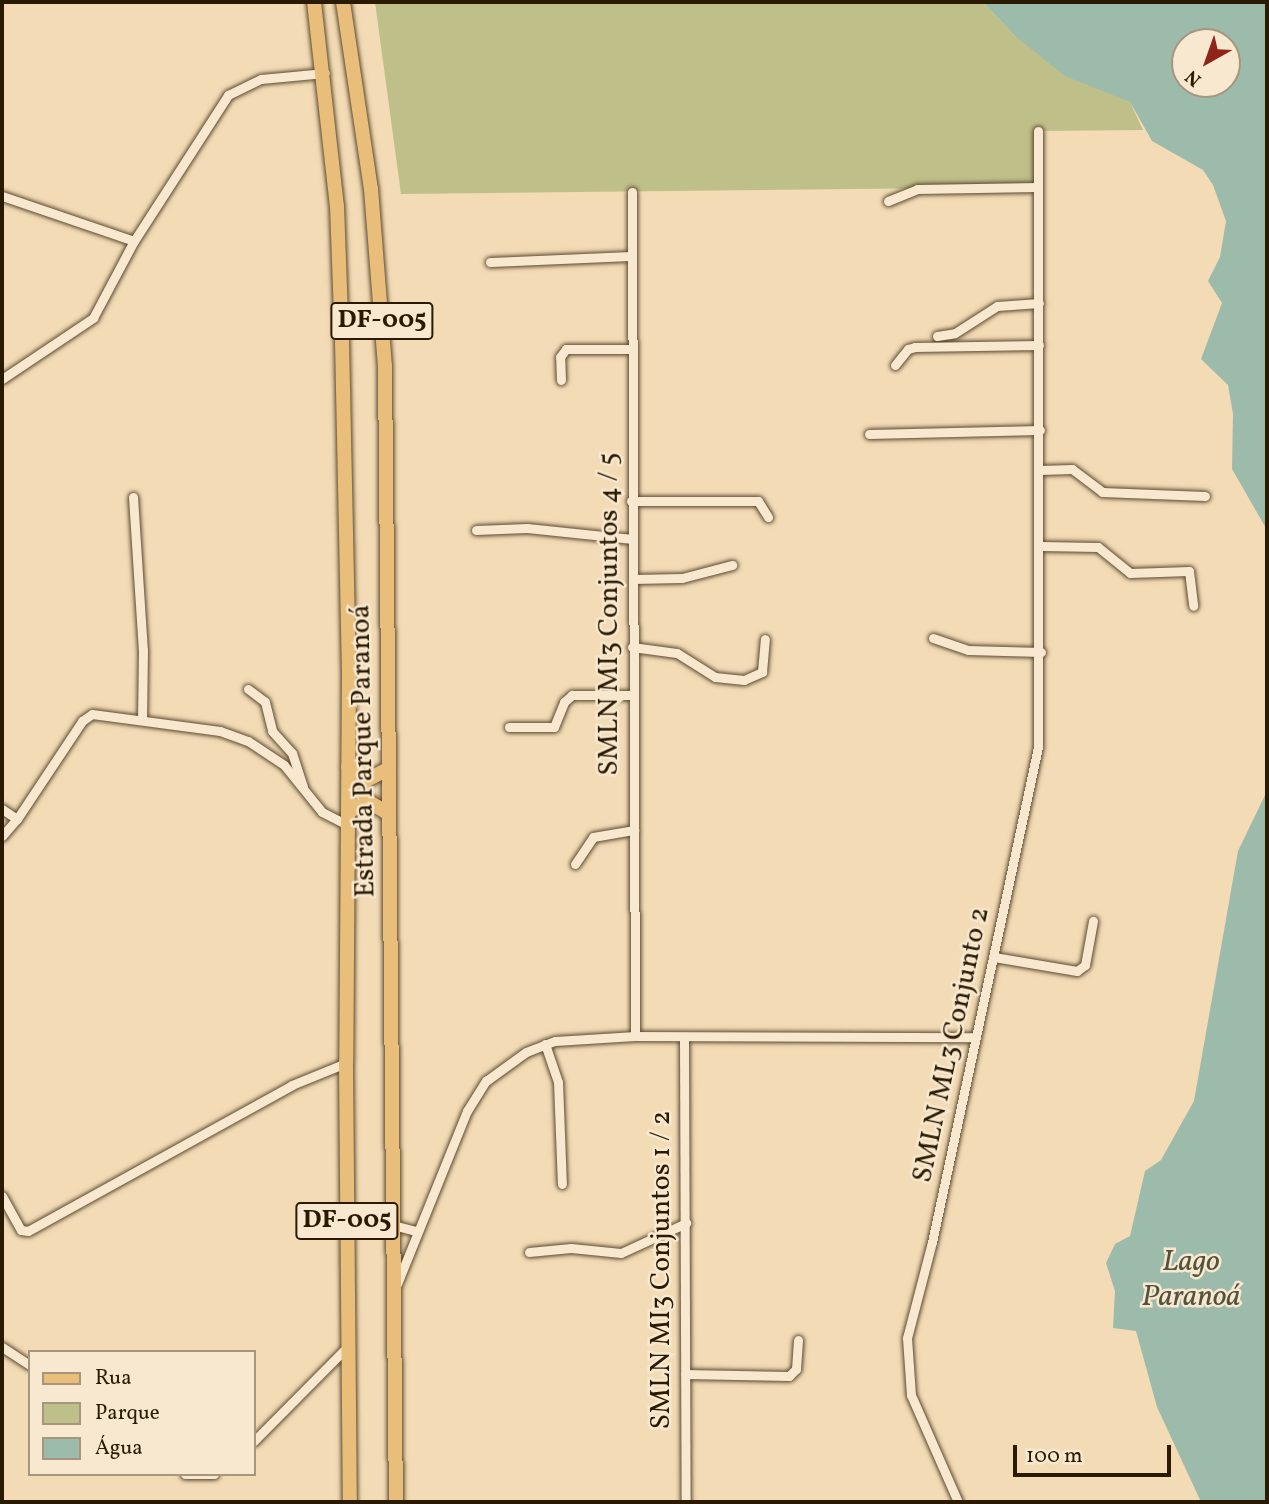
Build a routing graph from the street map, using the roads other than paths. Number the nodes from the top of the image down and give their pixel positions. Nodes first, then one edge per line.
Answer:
1 (314, 2) edge
2 (343, 2) edge
3 (325, 73) junction
4 (1038, 131) dead end
5 (1038, 187) junction
6 (632, 192) dead end
7 (2, 196) edge
8 (888, 201) dead end
9 (134, 241) junction
10 (632, 256) junction
11 (490, 262) dead end
12 (1039, 303) junction
13 (937, 336) dead end
14 (1039, 345) junction
15 (632, 349) junction
16 (895, 365) dead end
17 (2, 379) edge
18 (561, 380) dead end
19 (1040, 430) junction
20 (869, 434) dead end
21 (1040, 470) junction
22 (1205, 496) dead end
23 (133, 497) dead end
24 (632, 501) junction
25 (768, 517) dead end
26 (476, 530) dead end
27 (632, 539) junction
28 (1041, 546) junction
29 (732, 565) dead end
30 (633, 579) junction
31 (1192, 606) dead end
32 (933, 638) dead end
33 (765, 639) dead end
34 (632, 647) junction
35 (1041, 652) junction
36 (248, 689) dead end
37 (632, 695) junction
38 (142, 718) junction
39 (509, 727) dead end
40 (348, 767) junction
41 (389, 768) junction
42 (305, 792) junction
43 (2, 809) edge
44 (390, 814) junction
45 (17, 819) junction
46 (348, 819) junction
47 (635, 830) junction
48 (2, 835) edge
49 (575, 864) dead end
50 (1093, 921) dead end
51 (994, 957) junction
52 (635, 1036) junction
53 (684, 1037) junction
54 (975, 1037) junction
55 (545, 1044) junction
56 (346, 1063) junction
57 (562, 1184) dead end
58 (2, 1196) edge
59 (686, 1223) junction
60 (393, 1225) junction
61 (415, 1231) junction
62 (529, 1252) dead end
63 (392, 1300) junction
64 (798, 1340) dead end
65 (348, 1346) junction
66 (2, 1347) edge
67 (28, 1364) edge
68 (685, 1374) junction
69 (256, 1439) edge
70 (350, 1502) edge
71 (396, 1502) edge
72 (686, 1502) edge
73 (958, 1502) edge

1 - 3 main road, Estrada Parque Paranoá / DF-005
2 - 41 main road, Estrada Parque Paranoá / DF-005
3 - 9 street
3 - 40 main road, Estrada Parque Paranoá / DF-005
4 - 5 street, SMLN ML3 Conjunto 2
5 - 8 street
5 - 12 street, SMLN ML3 Conjunto 2
6 - 10 street, SMLN MI3 Conjuntos 4 / 5
7 - 9 street
9 - 17 street
10 - 11 street
10 - 15 street, SMLN MI3 Conjuntos 4 / 5
12 - 13 street
12 - 14 street, SMLN ML3 Conjunto 2
14 - 16 street
14 - 19 street, SMLN ML3 Conjunto 2
15 - 18 street
15 - 24 street, SMLN MI3 Conjuntos 4 / 5
19 - 20 street
19 - 21 street, SMLN ML3 Conjunto 2
21 - 22 street
21 - 28 street, SMLN ML3 Conjunto 2
23 - 38 street
24 - 25 street
24 - 27 street, SMLN MI3 Conjuntos 4 / 5
26 - 27 street
27 - 30 street, SMLN MI3 Conjuntos 4 / 5
28 - 31 street
28 - 35 street, SMLN ML3 Conjunto 2
29 - 30 street
30 - 34 street, SMLN MI3 Conjuntos 4 / 5
32 - 35 street
33 - 34 street
34 - 37 street, SMLN MI3 Conjuntos 4 / 5
35 - 51 street, SMLN ML3 Conjunto 2
36 - 42 street
37 - 39 street
37 - 47 street, SMLN MI3 Conjuntos 4 / 5
38 - 42 street
38 - 45 street
40 - 41 main road
40 - 46 main road, Estrada Parque Paranoá / DF-005
41 - 44 main road, Estrada Parque Paranoá / DF-005
42 - 46 street
43 - 45 street
44 - 46 main road
44 - 60 main road, Estrada Parque Paranoá / DF-005
45 - 48 street
46 - 56 main road, Estrada Parque Paranoá / DF-005
47 - 49 street
47 - 52 street, SMLN MI3 Conjuntos 4 / 5
50 - 51 street
51 - 54 street, SMLN ML3 Conjunto 2
52 - 53 street
52 - 55 street
53 - 54 street
53 - 59 street, SMLN MI3 Conjuntos 1 / 2
54 - 73 street, SMLN ML3 Conjunto 2
55 - 57 street
55 - 61 street
56 - 58 street
56 - 65 main road, Estrada Parque Paranoá / DF-005
59 - 62 street
59 - 68 street, SMLN MI3 Conjuntos 1 / 2
60 - 61 street
60 - 63 main road, Estrada Parque Paranoá / DF-005
61 - 63 street
63 - 71 main road, Estrada Parque Paranoá / DF-005
64 - 68 street
65 - 69 street
65 - 70 main road, Estrada Parque Paranoá / DF-005
66 - 67 street
68 - 72 street, SMLN MI3 Conjuntos 1 / 2

